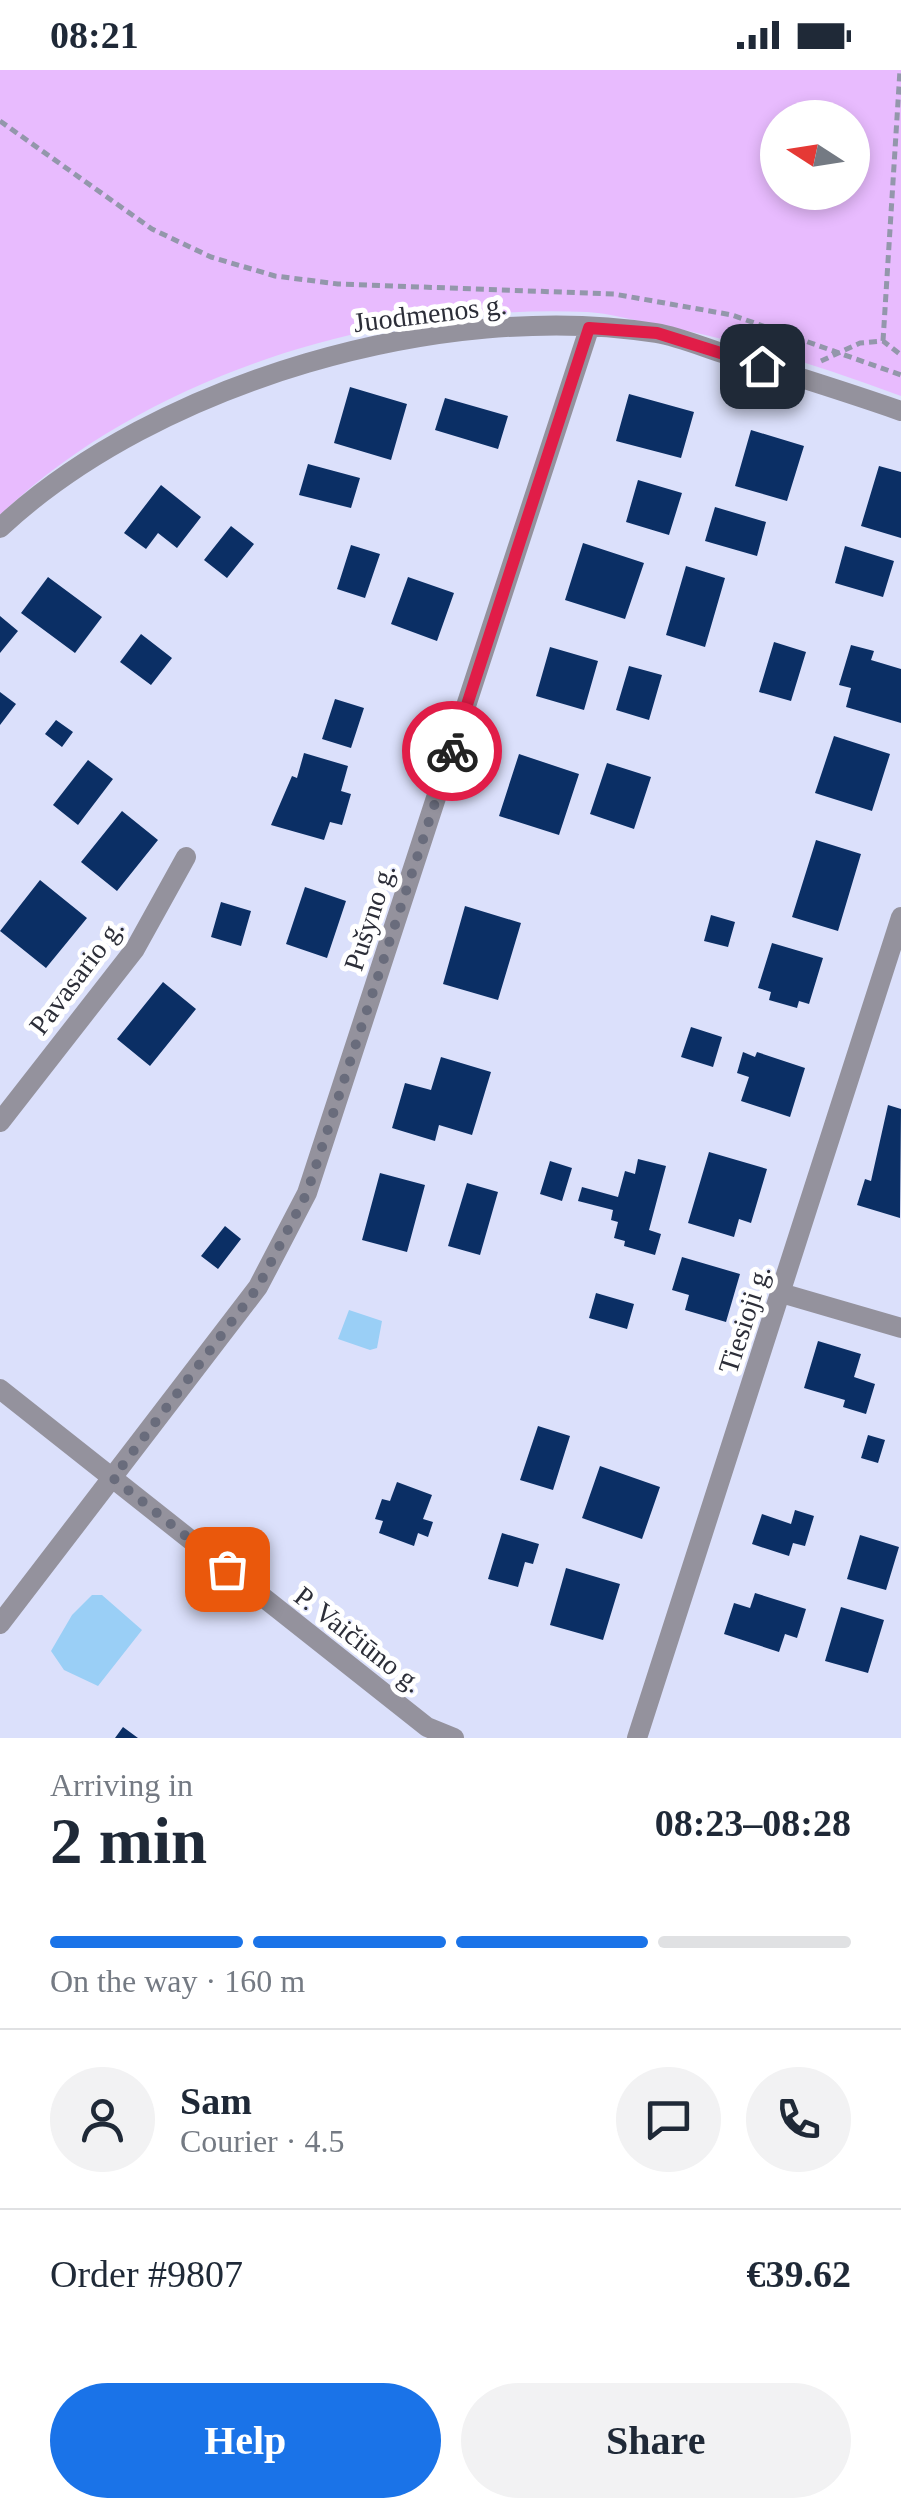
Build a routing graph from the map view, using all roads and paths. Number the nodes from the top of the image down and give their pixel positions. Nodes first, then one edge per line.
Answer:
1 (900, 70) edge
2 (0, 121) edge
3 (589, 328) junction
4 (883, 341) junction
5 (835, 352) junction
6 (901, 355) edge
7 (901, 375) edge
8 (798, 376) junction
9 (901, 411) edge
10 (0, 528) edge
11 (186, 856) dead end
12 (901, 917) edge
13 (0, 1122) edge
14 (782, 1293) junction
15 (901, 1328) edge
16 (0, 1389) edge
17 (113, 1478) junction
18 (0, 1624) edge
19 (423, 1733) edge
20 (454, 1738) edge
21 (637, 1738) edge

1 - 4 path
2 - 5 path
3 - 8 street, Juodmenos g.
3 - 10 street, Juodmenos g.
3 - 17 street, Pušyno g.
4 - 5 path
4 - 6 path
5 - 7 path
5 - 8 path
8 - 9 street, Juodmenos g.
11 - 13 street, Pavasario g.
12 - 14 street, Tiesioji g.
14 - 15 street
14 - 21 street, Tiesioji g.
16 - 17 street, P. Vaičiūno g.
17 - 18 street, Pušyno g.
17 - 19 street, P. Vaičiūno g.
19 - 20 street, P. Vaičiūno g.

